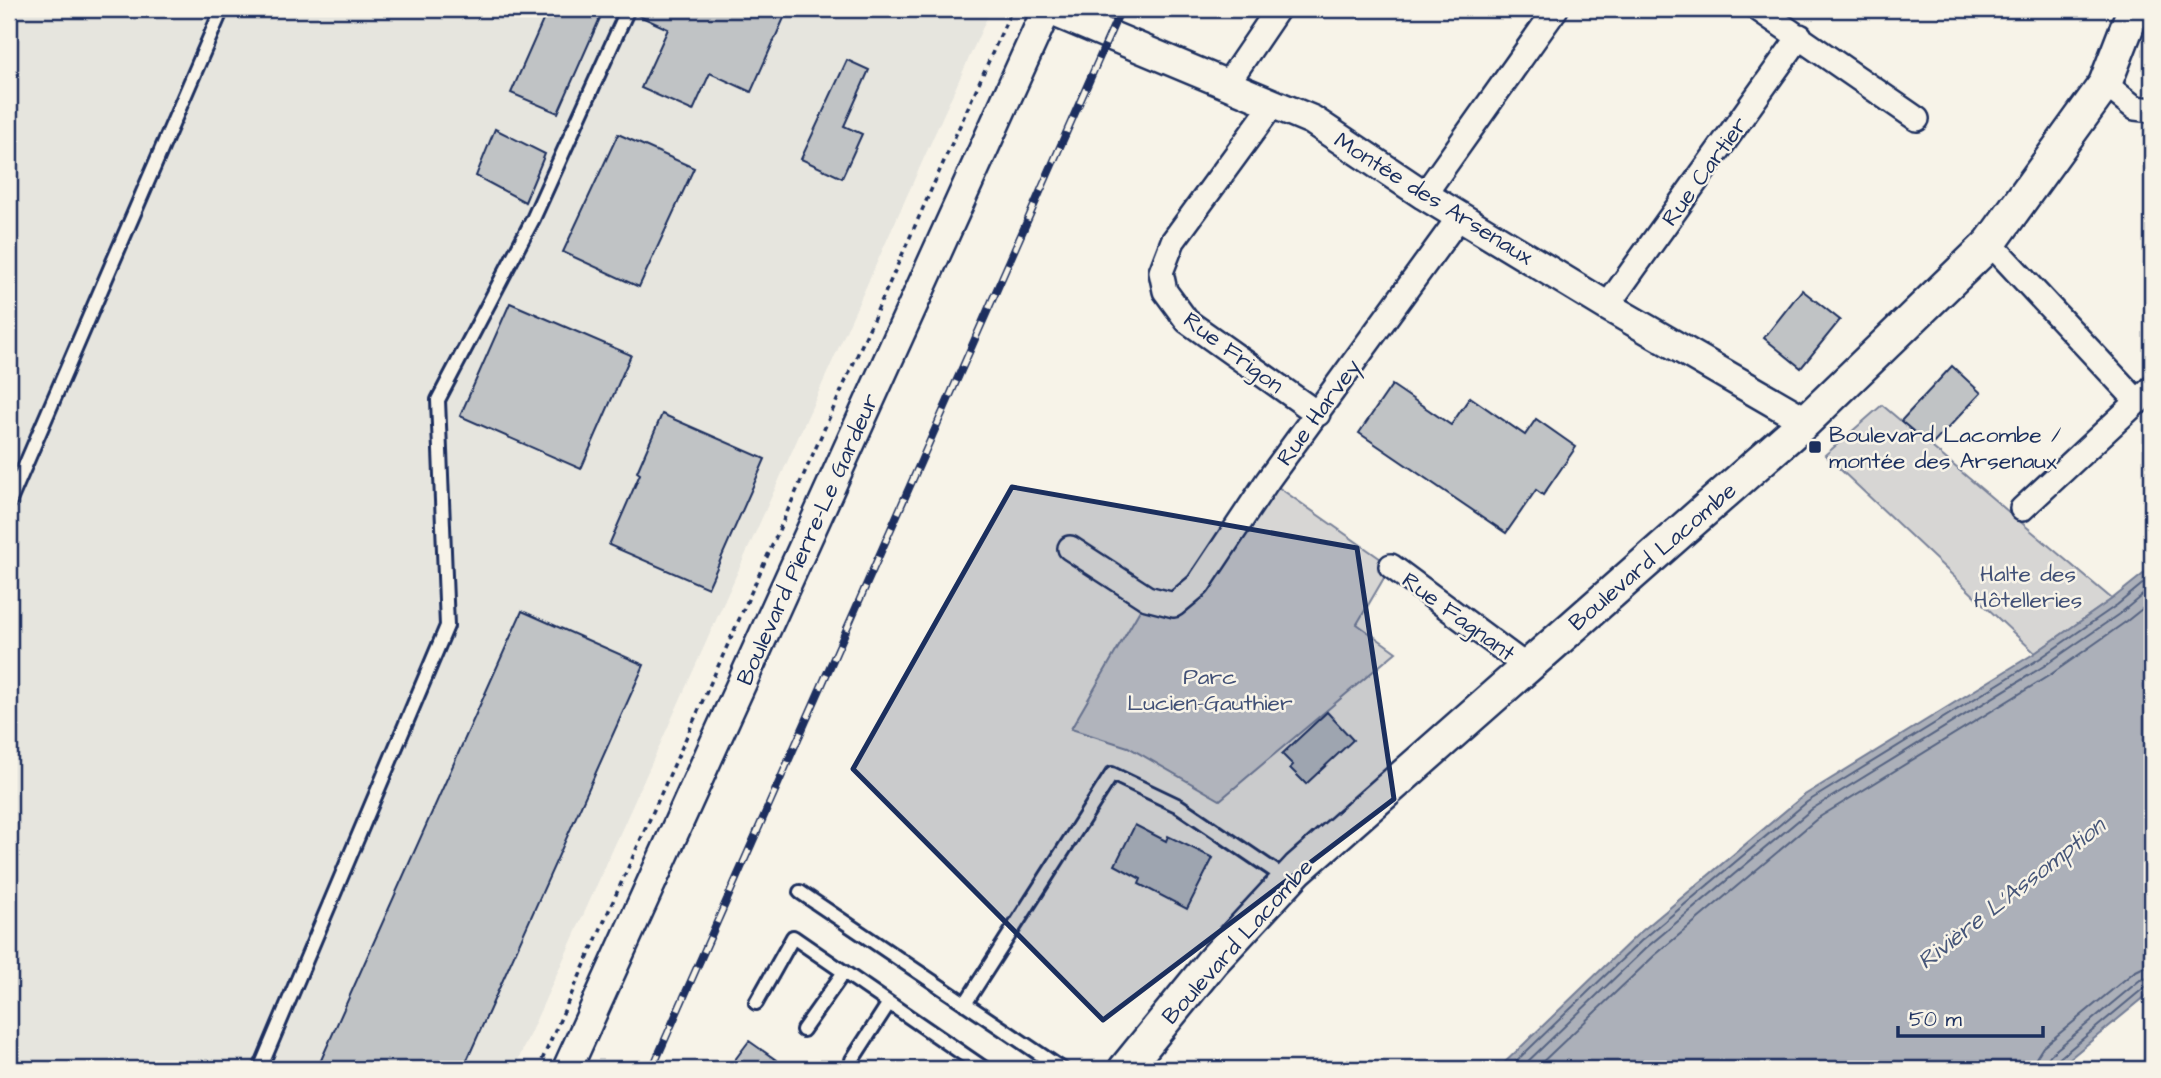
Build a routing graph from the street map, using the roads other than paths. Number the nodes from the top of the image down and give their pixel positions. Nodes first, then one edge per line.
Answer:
1 (222, 9) edge
2 (628, 9) edge
3 (1047, 9) edge
4 (1279, 9) edge
5 (1556, 9) edge
6 (1758, 9) edge
7 (2134, 9) edge
8 (1800, 36) junction
9 (1227, 84) junction
10 (2105, 84) junction
11 (1273, 104) junction
12 (2152, 110) edge
13 (1917, 118) dead end
14 (1424, 195) junction
15 (1460, 216) junction
16 (1990, 243) junction
17 (1608, 306) junction
18 (2145, 395) edge
19 (1318, 414) junction
20 (1805, 421) junction
21 (9, 503) edge
22 (2022, 509) dead end
23 (1070, 548) dead end
24 (1391, 566) dead end
25 (1527, 667) junction
26 (1288, 880) junction
27 (800, 892) dead end
28 (844, 972) junction
29 (756, 1003) dead end
30 (888, 1003) junction
31 (965, 1004) junction
32 (803, 1030) dead end
33 (852, 1060) dead end
34 (260, 1069) edge
35 (567, 1069) edge
36 (985, 1069) edge
37 (1062, 1069) edge
38 (1125, 1069) edge

1 - 21 lane
2 - 34 lane
3 - 9 street, Montée des Arsenaux
3 - 35 street, Boulevard Pierre-Le Gardeur
4 - 9 street
5 - 14 street
6 - 8 street
7 - 10 main road, Boulevard Lacombe
8 - 13 street
8 - 17 street, Rue Cartier
9 - 11 street, Montée des Arsenaux
10 - 12 street
10 - 16 main road, Boulevard Lacombe
11 - 14 street, Montée des Arsenaux
11 - 19 street, Rue Frigon
14 - 15 street, Montée des Arsenaux
15 - 17 street, Montée des Arsenaux
15 - 19 street, Rue Harvey
16 - 18 street
16 - 20 main road, Boulevard Lacombe
17 - 20 street, Montée des Arsenaux
18 - 22 street
19 - 23 street, Rue Harvey
20 - 25 main road, Boulevard Lacombe
24 - 25 street, Rue Fagnant
25 - 26 main road, Boulevard Lacombe
26 - 31 lane
26 - 38 main road, Boulevard Lacombe
27 - 31 lane
28 - 29 lane
28 - 30 lane
28 - 32 lane
30 - 33 lane
30 - 36 lane
31 - 37 lane

